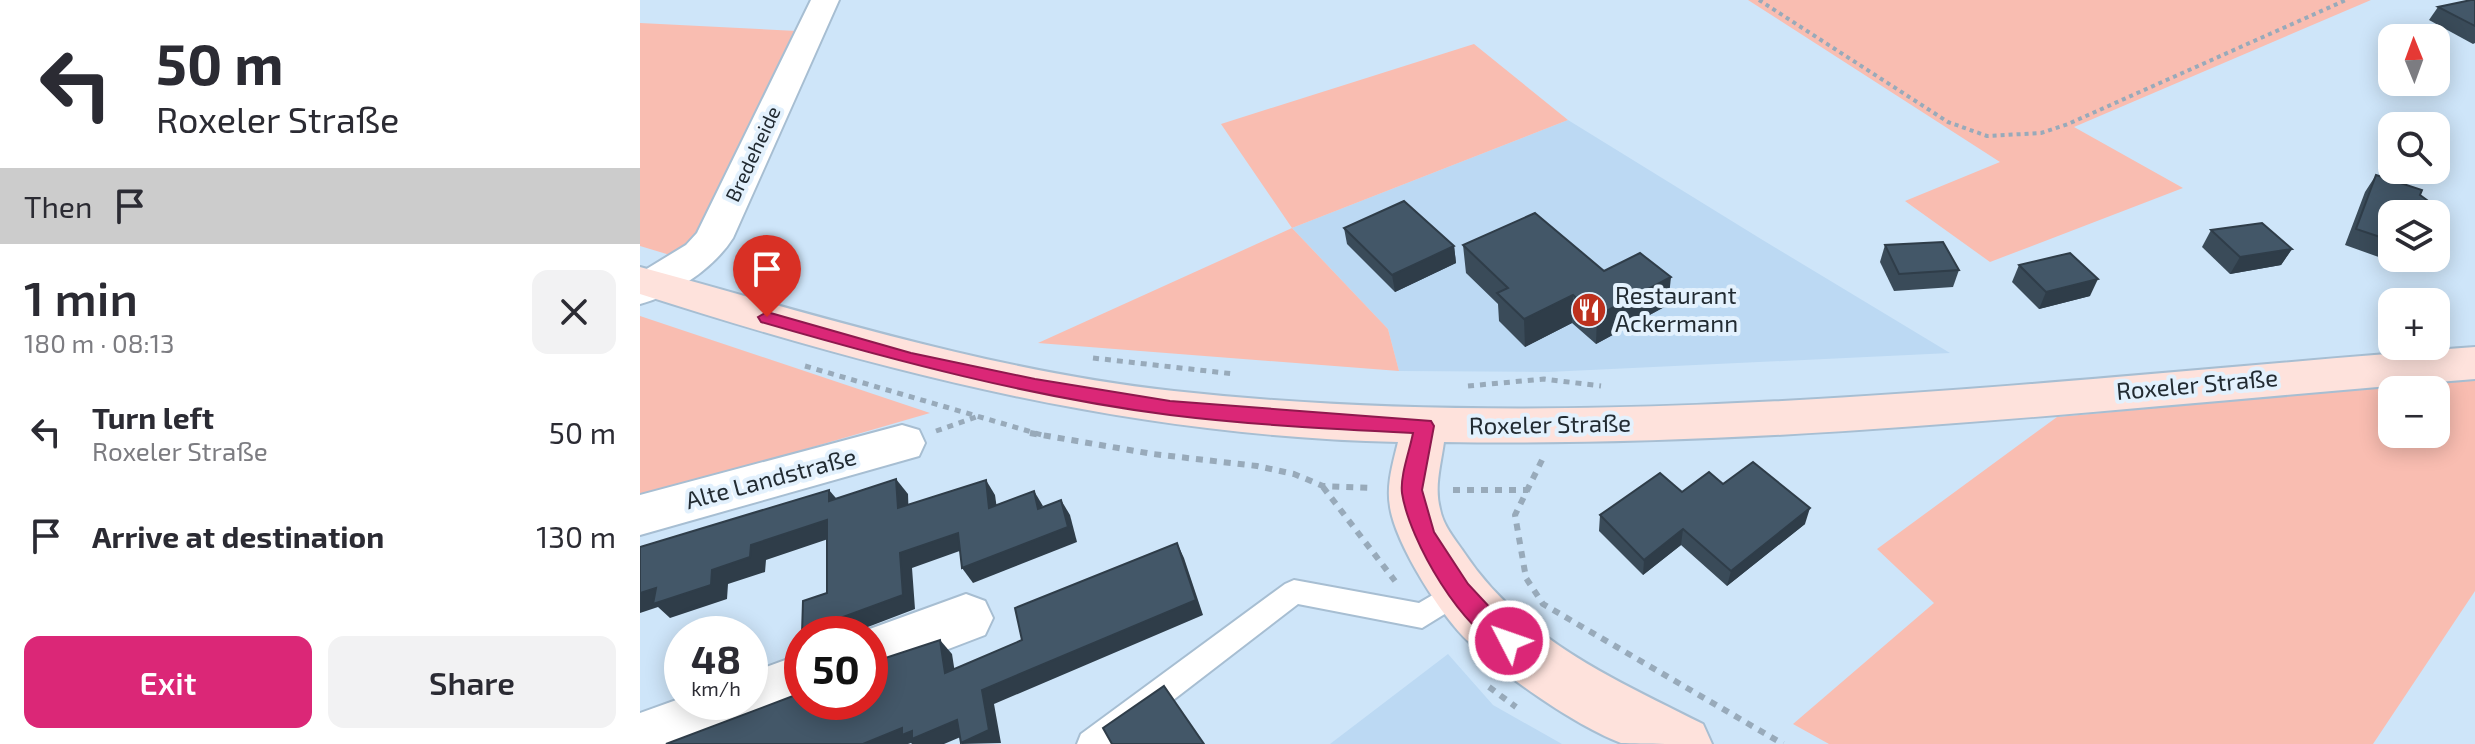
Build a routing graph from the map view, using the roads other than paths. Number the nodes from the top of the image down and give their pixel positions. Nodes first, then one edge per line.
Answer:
1 (825, 0) edge
2 (644, 285) edge
3 (2475, 363) edge
4 (1424, 426) junction
5 (902, 443) dead end
6 (640, 515) edge
7 (1460, 591) junction
8 (966, 618) dead end
9 (888, 647) edge
10 (697, 720) edge
11 (640, 742) edge
12 (1092, 744) edge
13 (1682, 744) edge

1 - 2 street, Bredeheide
2 - 4 main road, Roxeler Straße
3 - 4 main road, Roxeler Straße
4 - 7 main road
5 - 6 street, Alte Landstraße
7 - 12 lane
7 - 13 main road
8 - 9 street
10 - 11 street

